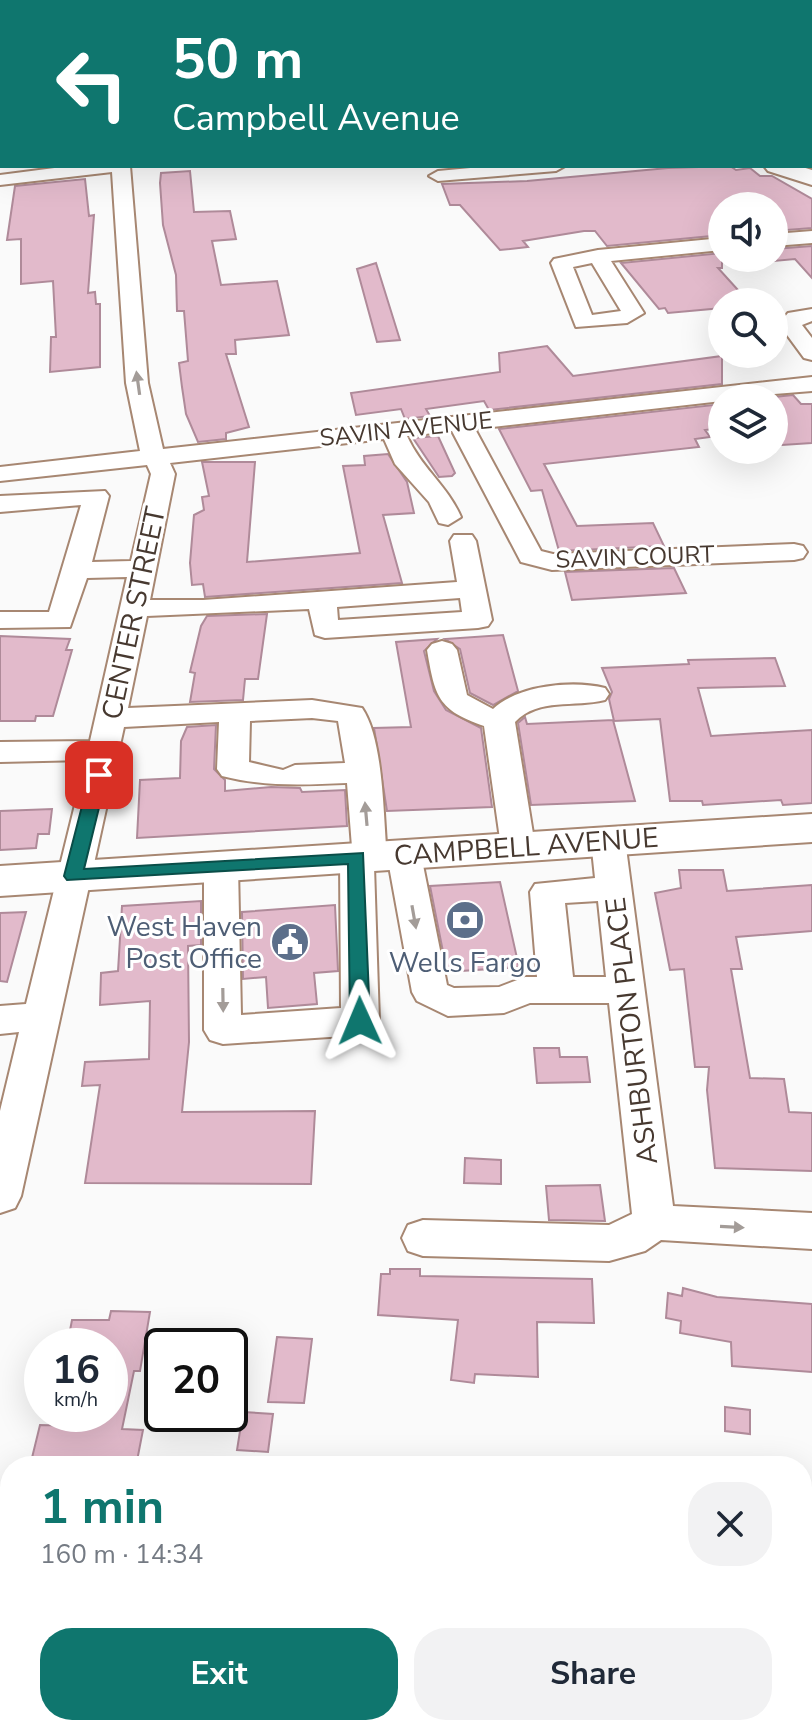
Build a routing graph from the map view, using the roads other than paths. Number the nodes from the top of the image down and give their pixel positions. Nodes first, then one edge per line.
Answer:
1 (101, 168) edge
2 (118, 168) edge
3 (532, 168) edge
4 (782, 168) edge
5 (438, 176) dead end
6 (812, 178) edge
7 (0, 180) edge
8 (812, 227) edge
9 (788, 229) edge
10 (708, 235) edge
11 (812, 237) edge
12 (788, 239) edge
13 (708, 245) edge
14 (544, 246) dead end
15 (598, 256) dead end
16 (812, 315) edge
17 (812, 353) edge
18 (812, 384) edge
19 (460, 423) junction
20 (392, 430) junction
21 (157, 458) junction
22 (0, 474) edge
23 (0, 504) edge
24 (806, 551) edge
25 (143, 569) junction
26 (76, 570) junction
27 (134, 608) junction
28 (0, 620) edge
29 (442, 650) dead end
30 (594, 694) dead end
31 (235, 714) junction
32 (499, 721) junction
33 (107, 734) junction
34 (0, 752) edge
35 (362, 772) junction
36 (812, 828) edge
37 (608, 840) junction
38 (518, 846) junction
39 (377, 856) junction
40 (221, 866) junction
41 (74, 876) junction
42 (0, 881) edge
43 (614, 889) junction
44 (541, 989) junction
45 (625, 990) junction
46 (40, 1017) junction
47 (0, 1020) edge
48 (0, 1196) edge
49 (654, 1222) junction
50 (812, 1231) edge
51 (423, 1238) dead end

1 - 7 street
21 -> 2 street, CENTER STREET
3 - 5 street
4 - 6 main road
8 - 9 street
10 - 14 street
11 - 12 street
13 - 15 street
16 - 17 street
18 - 19 street, SAVIN AVENUE
19 - 20 street, SAVIN AVENUE
19 - 24 street, SAVIN COURT
20 - 21 street, SAVIN AVENUE
20 - 27 street
21 - 22 street, SAVIN AVENUE
21 - 25 street, CENTER STREET
23 - 26 street
25 - 26 street
25 - 27 street, CENTER STREET
26 - 28 street
27 - 33 street, CENTER STREET
29 - 32 street
30 - 32 street
31 - 33 street
31 - 35 street
31 - 35 street
32 - 38 street
33 - 34 street
33 - 41 street, CENTER STREET
39 -> 35 street
36 - 37 main road, CAMPBELL AVENUE
37 - 38 main road, CAMPBELL AVENUE
37 - 43 street, ASHBURTON PLACE
38 - 39 main road, CAMPBELL AVENUE
39 - 40 main road, CAMPBELL AVENUE
40 -> 39 street
39 -> 44 street
40 - 41 main road, CAMPBELL AVENUE
41 - 42 main road, CAMPBELL AVENUE
41 - 46 street, CENTER STREET
43 - 44 street
43 - 45 street, ASHBURTON PLACE
44 - 45 street
45 - 49 street, ASHBURTON PLACE
46 - 47 street
46 - 48 street, CENTER STREET
49 -> 50 street
49 - 51 street

